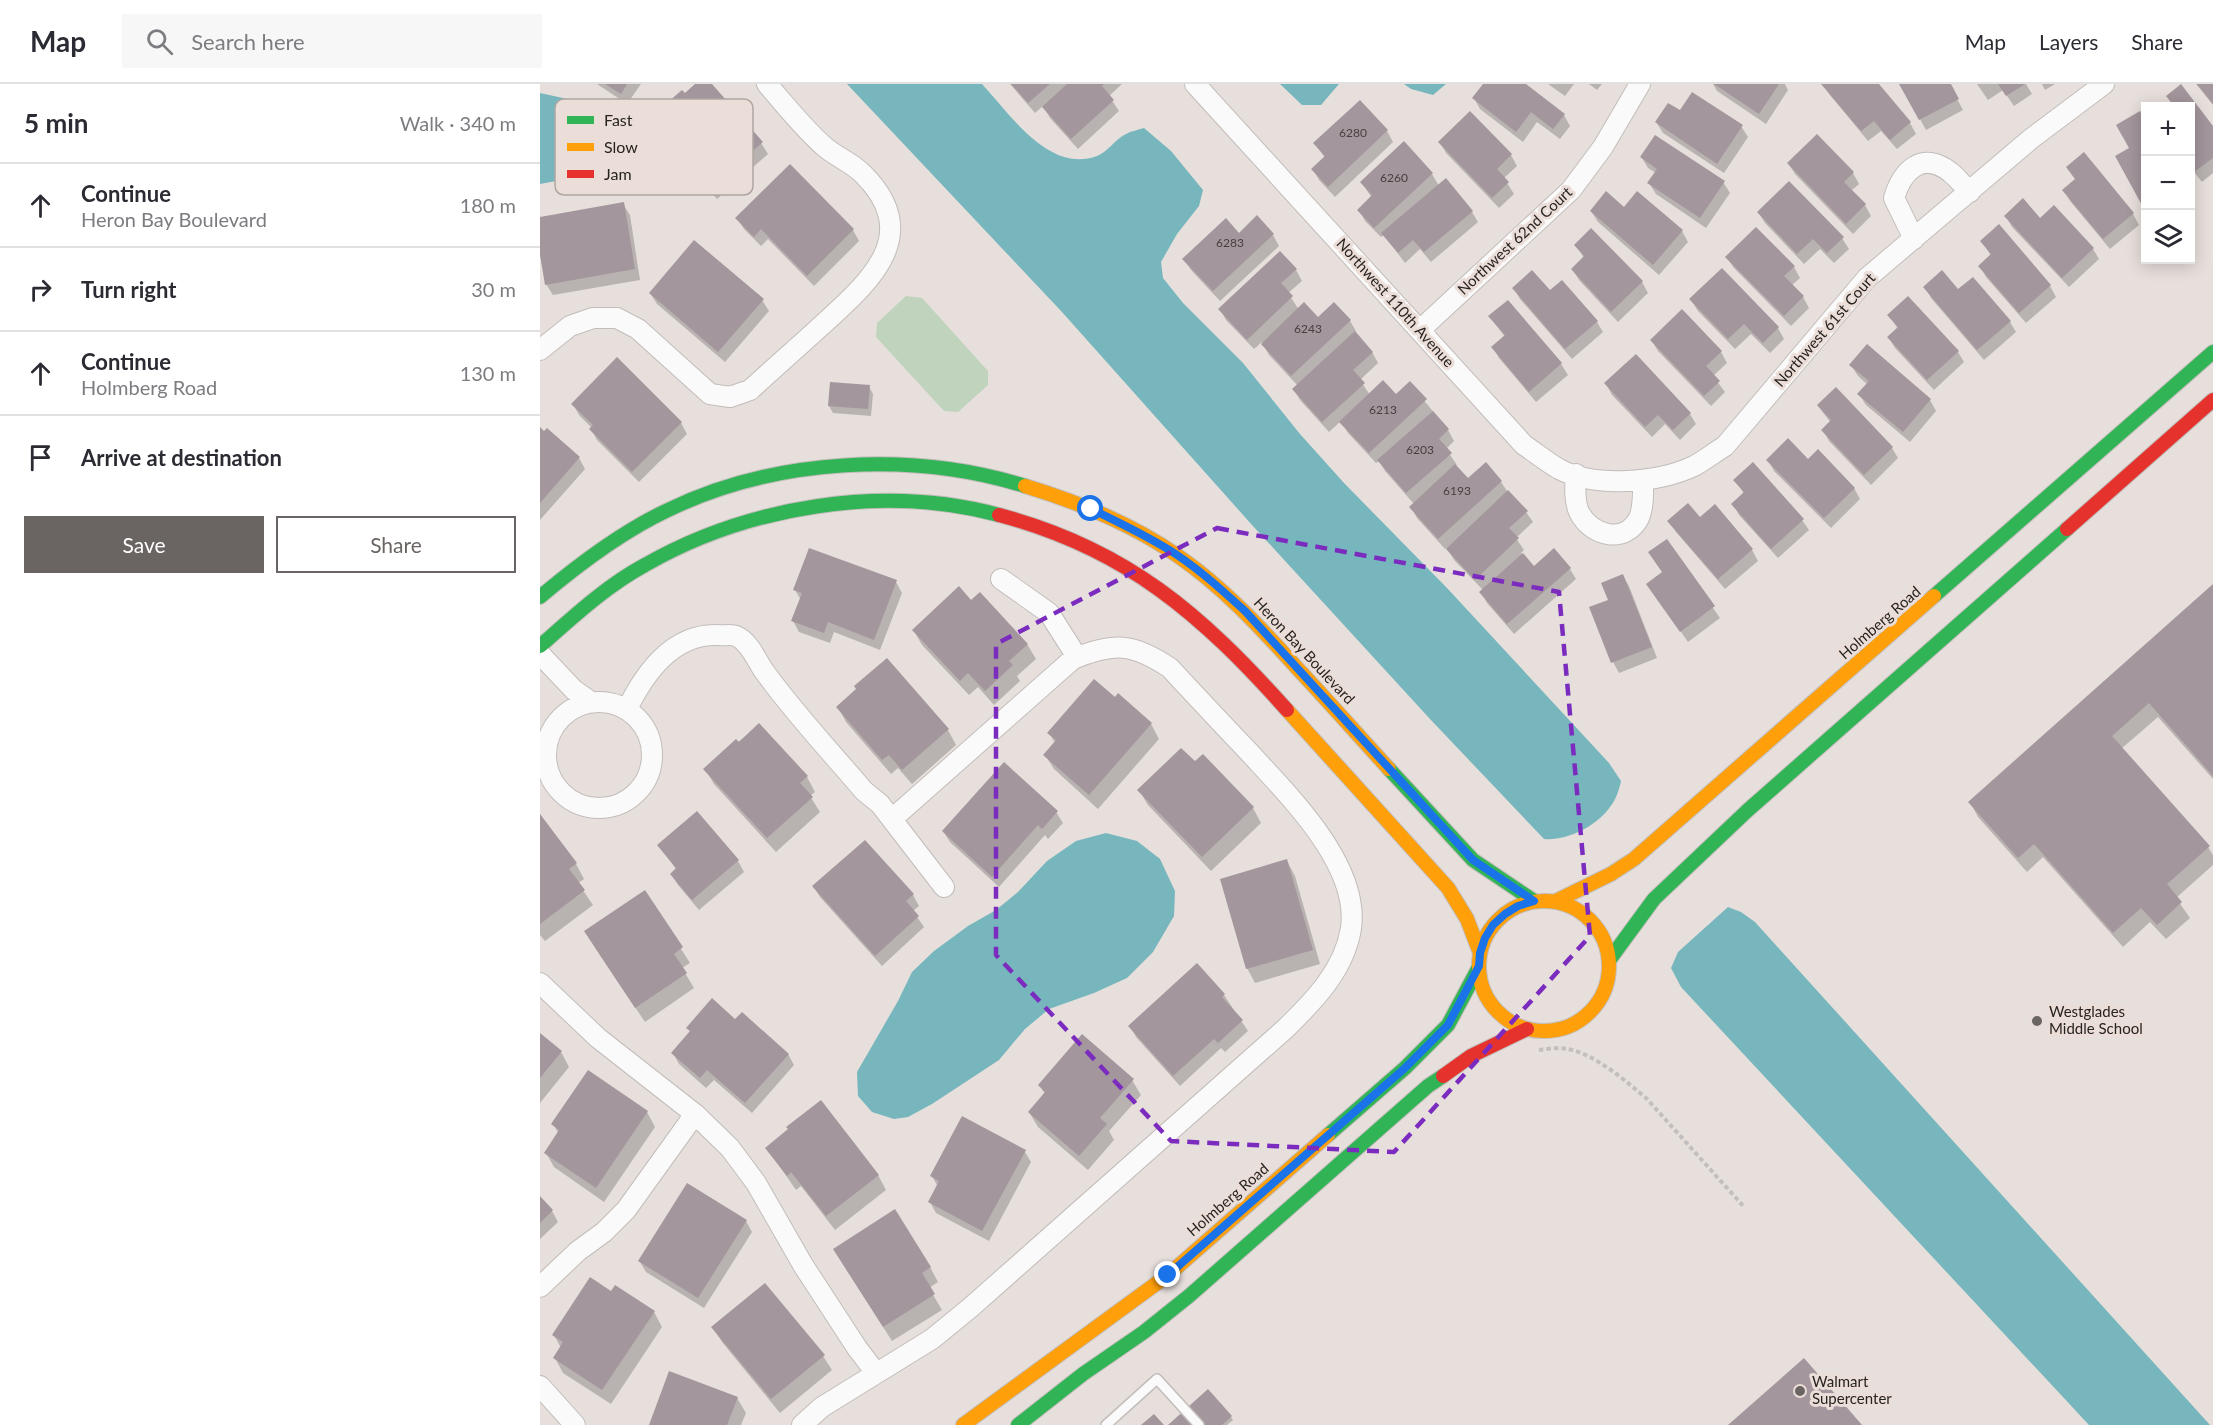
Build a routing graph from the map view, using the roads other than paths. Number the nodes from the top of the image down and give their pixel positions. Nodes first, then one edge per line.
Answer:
1 (767, 84) edge
2 (1195, 84) edge
3 (1640, 84) edge
4 (2104, 84) edge
5 (1970, 192) junction
6 (1914, 239) junction
7 (1420, 330) junction
8 (540, 351) edge
9 (2213, 352) edge
10 (2213, 400) edge
11 (1576, 474) junction
12 (1643, 480) junction
13 (1620, 481) joint
14 (1001, 579) dead end
15 (540, 597) edge
16 (540, 646) edge
17 (540, 654) edge
18 (1077, 657) junction
19 (591, 702) junction
20 (627, 709) junction
21 (544, 735) edge
22 (544, 776) edge
23 (892, 819) junction
24 (944, 887) dead end
25 (1534, 901) junction
26 (1556, 901) junction
27 (1610, 959) junction
28 (1480, 960) junction
29 (540, 983) edge
30 (1527, 1029) junction
31 (695, 1114) junction
32 (540, 1287) edge
33 (876, 1373) junction
34 (540, 1386) edge
35 (575, 1425) edge
36 (802, 1425) edge
37 (963, 1425) edge
38 (1018, 1425) edge
39 (1106, 1425) edge
40 (1199, 1425) edge

1 - 8 street
2 - 7 street, Northwest 110th Avenue
3 - 7 street, Northwest 62nd Court
4 - 5 street, Northwest 61st Court
5 - 6 street, Northwest 61st Court
5 - 6 street
6 - 12 street, Northwest 61st Court
7 - 11 street, Northwest 110th Avenue
9 - 26 street, Holmberg Road
10 - 27 street
11 - 12 street
11 - 13 street, Northwest 110th Avenue
12 - 13 street, Northwest 61st Court
14 - 18 street
15 - 25 street, Heron Bay Boulevard
16 - 28 street
17 - 19 street
18 - 23 street
18 - 33 street
19 - 20 street
19 - 21 street
20 - 22 street
20 - 23 street
21 - 22 street
23 - 24 street
25 - 26 street
25 - 28 street
26 - 27 street
27 - 30 street
28 - 30 street
28 - 37 street, Holmberg Road
29 - 31 street
30 - 38 street
31 - 32 street
31 - 33 street
33 - 36 street
34 - 35 street
39 - 40 lane

